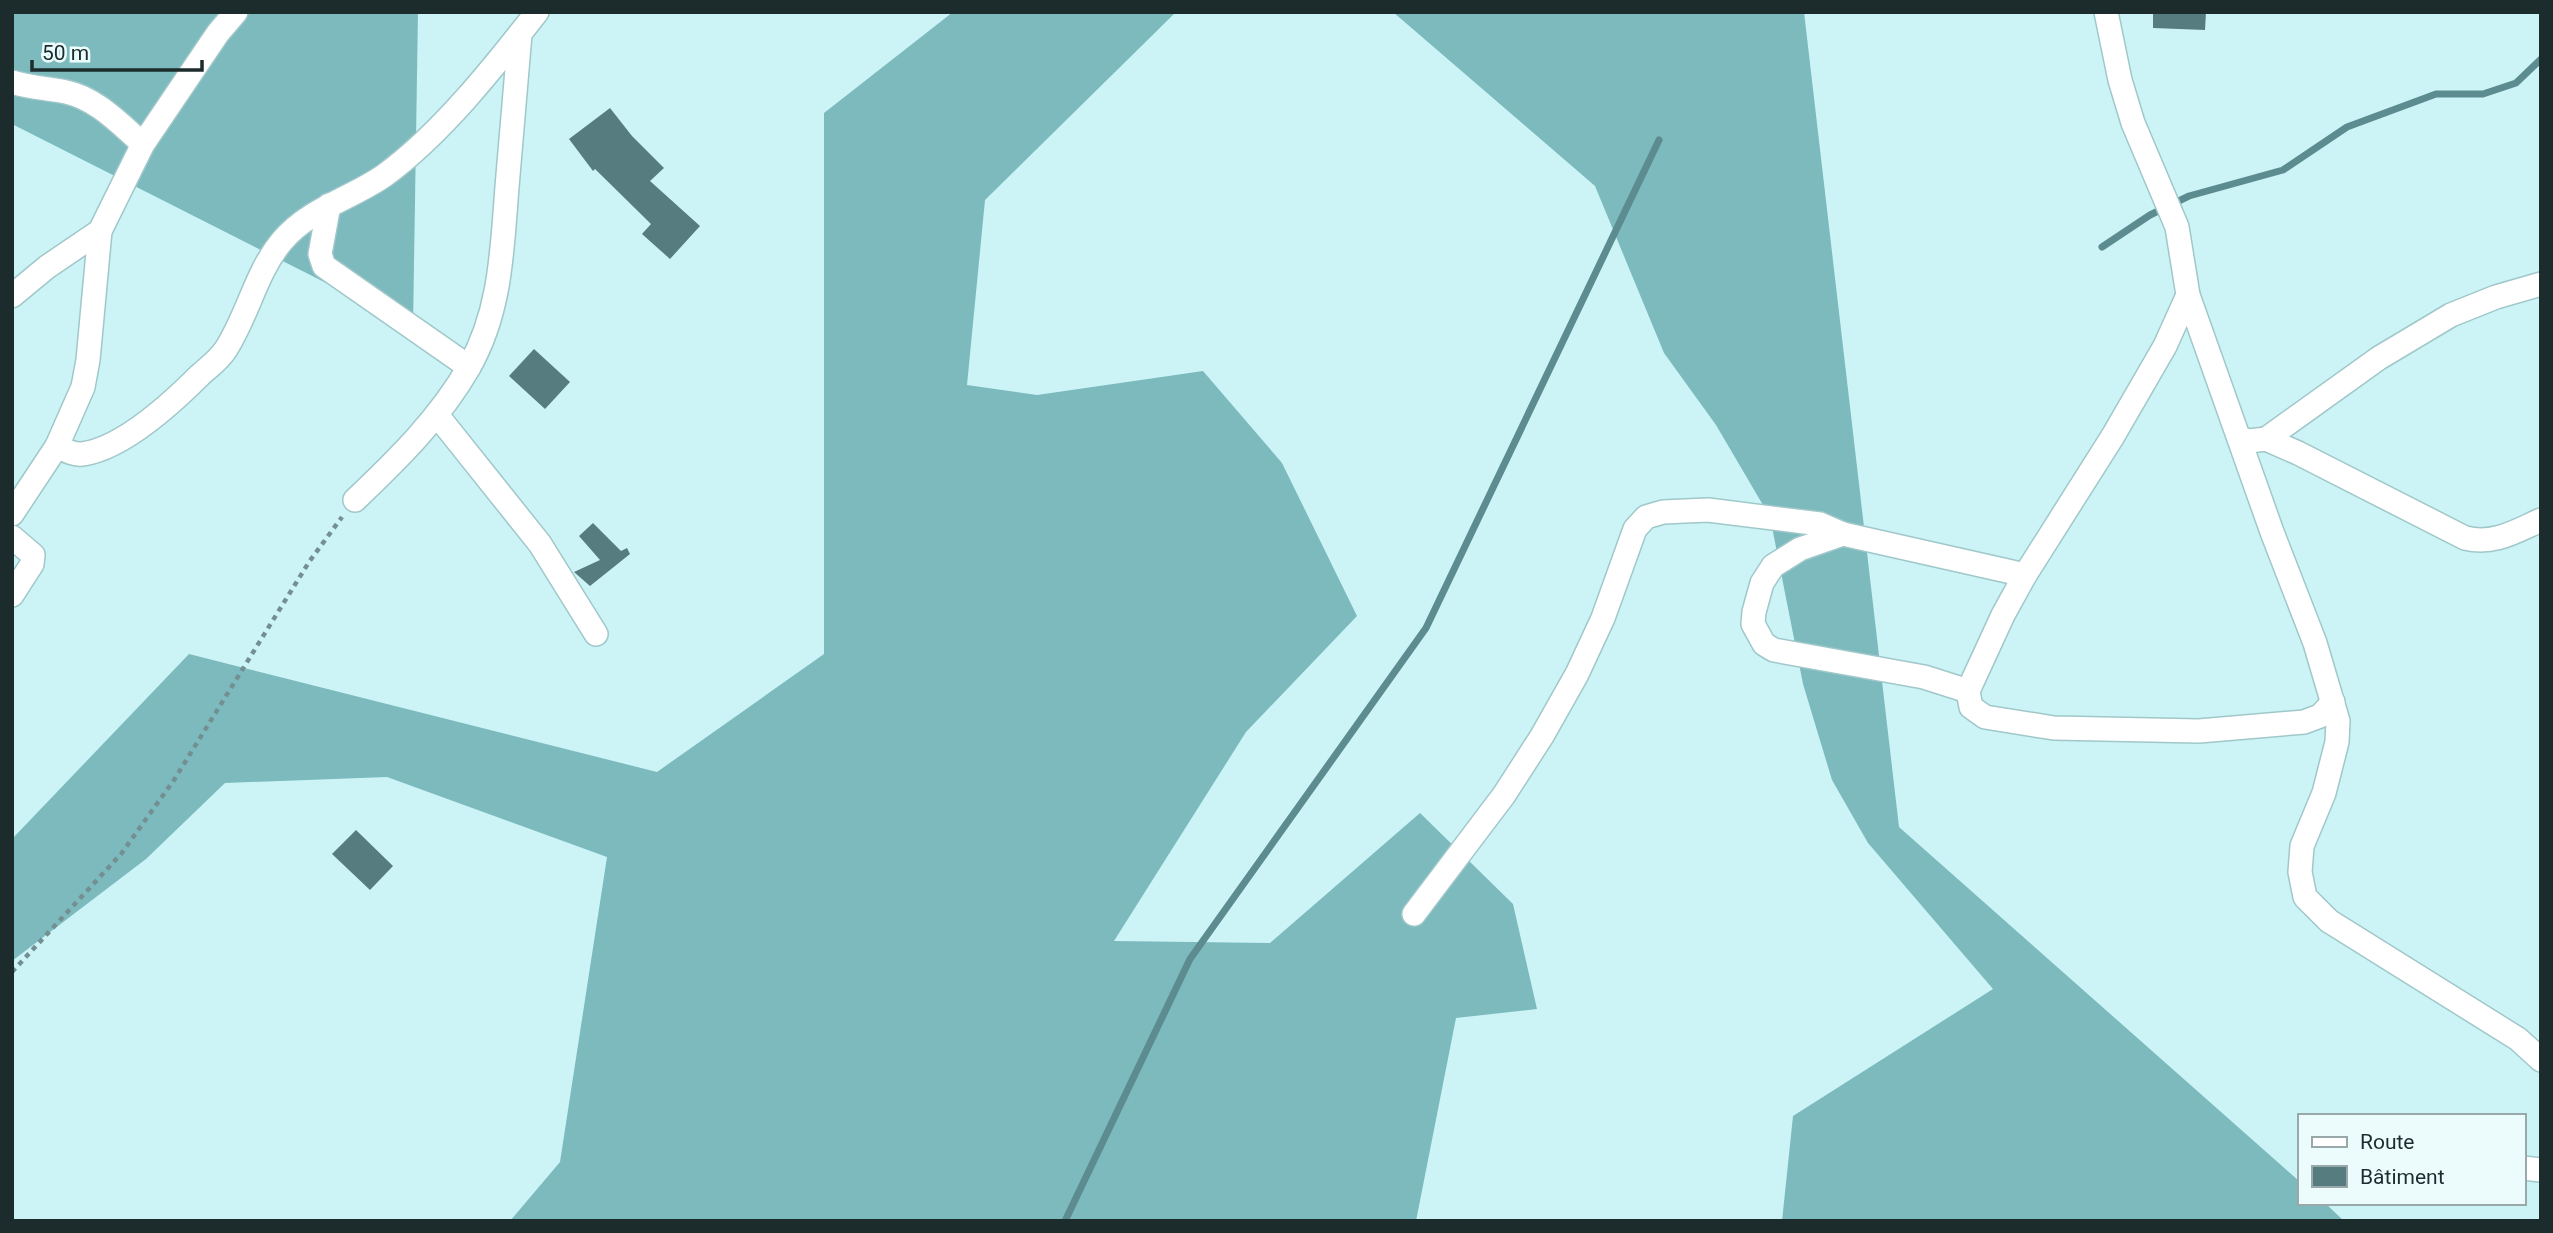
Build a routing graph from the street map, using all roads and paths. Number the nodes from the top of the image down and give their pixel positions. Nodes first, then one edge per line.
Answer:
1 (236, 12) edge
2 (537, 12) edge
3 (2106, 12) edge
4 (520, 34) junction
5 (12, 82) edge
6 (143, 144) junction
7 (329, 205) junction
8 (100, 231) junction
9 (2541, 284) edge
10 (2188, 295) junction
11 (12, 296) edge
12 (469, 367) junction
13 (437, 415) junction
14 (2239, 438) junction
15 (2266, 439) junction
16 (57, 446) junction
17 (355, 500) joint
18 (12, 514) edge
19 (2541, 520) edge
20 (1843, 534) junction
21 (12, 537) edge
22 (2025, 576) junction
23 (12, 595) edge
24 (596, 635) dead end
25 (1968, 691) junction
26 (2333, 702) junction
27 (1413, 914) dead end
28 (12, 972) edge
29 (2541, 1059) edge

1 - 6 street
2 - 4 street
3 - 10 street
4 - 7 street
4 - 12 street
5 - 6 street
6 - 8 street
7 - 12 street
7 - 16 street
8 - 11 street
8 - 16 street
9 - 15 street
10 - 14 street
10 - 22 street
12 - 13 street
13 - 17 street
13 - 24 street
14 - 15 street
14 - 26 street
15 - 19 street
16 - 18 street
17 - 28 path
20 - 22 street
20 - 25 street
20 - 27 street
21 - 23 street
22 - 25 street
25 - 26 street
26 - 29 street

